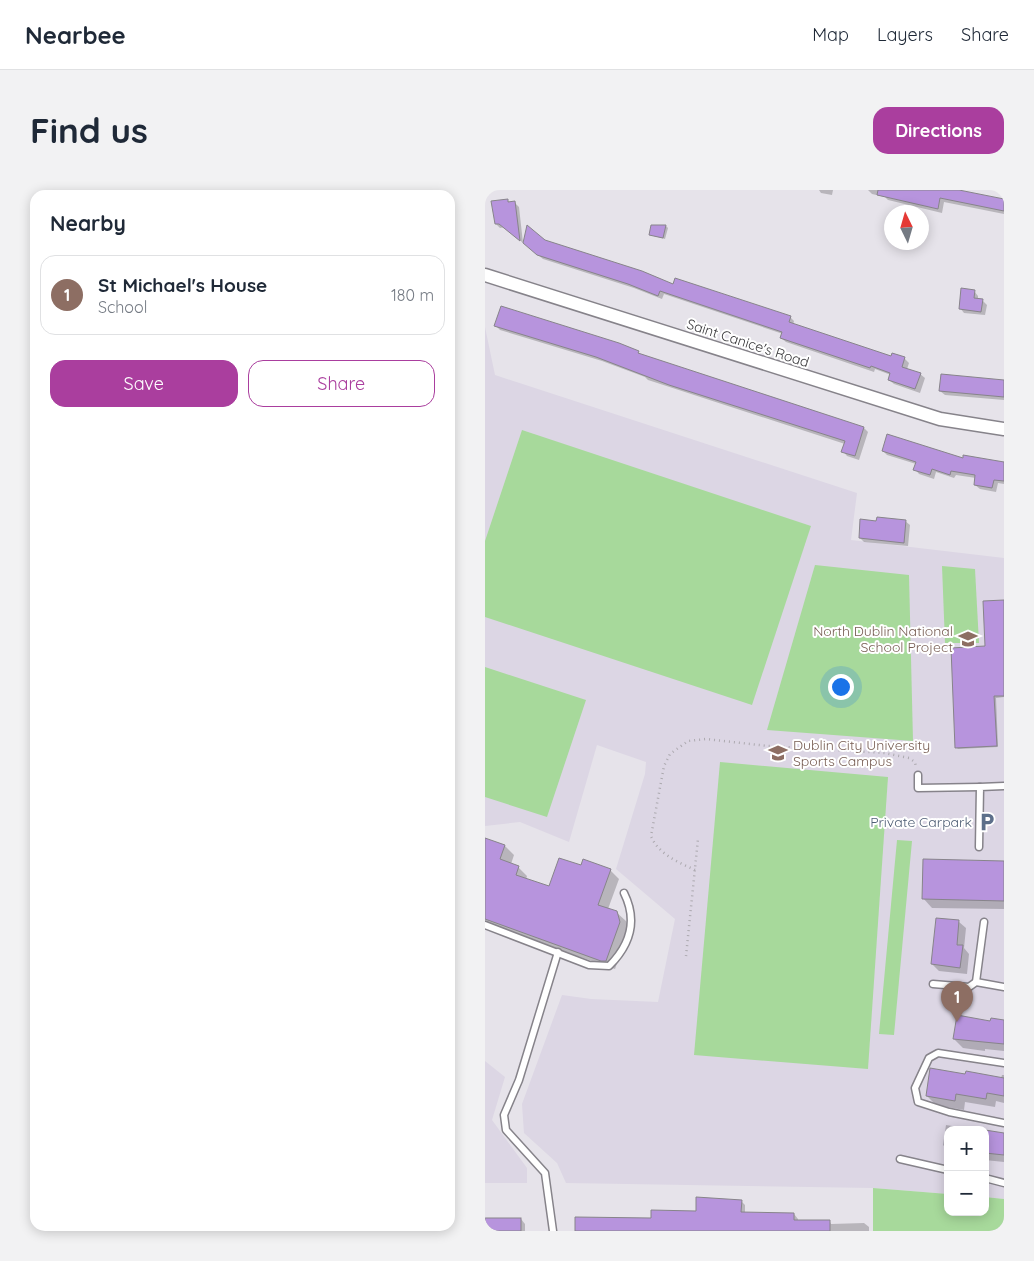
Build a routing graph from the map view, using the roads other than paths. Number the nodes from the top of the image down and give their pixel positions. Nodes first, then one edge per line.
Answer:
1 (485, 275) edge
2 (1004, 429) edge
3 (919, 775) road end
4 (1004, 786) edge
5 (980, 787) junction
6 (979, 847) dead end
7 (624, 893) dead end
8 (984, 922) dead end
9 (485, 925) edge
10 (558, 952) junction
11 (976, 982) junction
12 (933, 984) dead end
13 (1004, 987) edge
14 (1004, 1063) edge
15 (1004, 1123) edge
16 (900, 1159) dead end
17 (944, 1169) edge
18 (989, 1179) edge
19 (1004, 1183) edge
20 (553, 1231) edge

1 - 2 street, Saint Canice's Road
3 - 5 lane
4 - 5 lane
5 - 6 lane
7 - 10 lane
8 - 11 lane
9 - 10 lane
10 - 20 lane
11 - 12 lane
11 - 13 lane
14 - 15 lane
16 - 17 lane
18 - 19 lane

